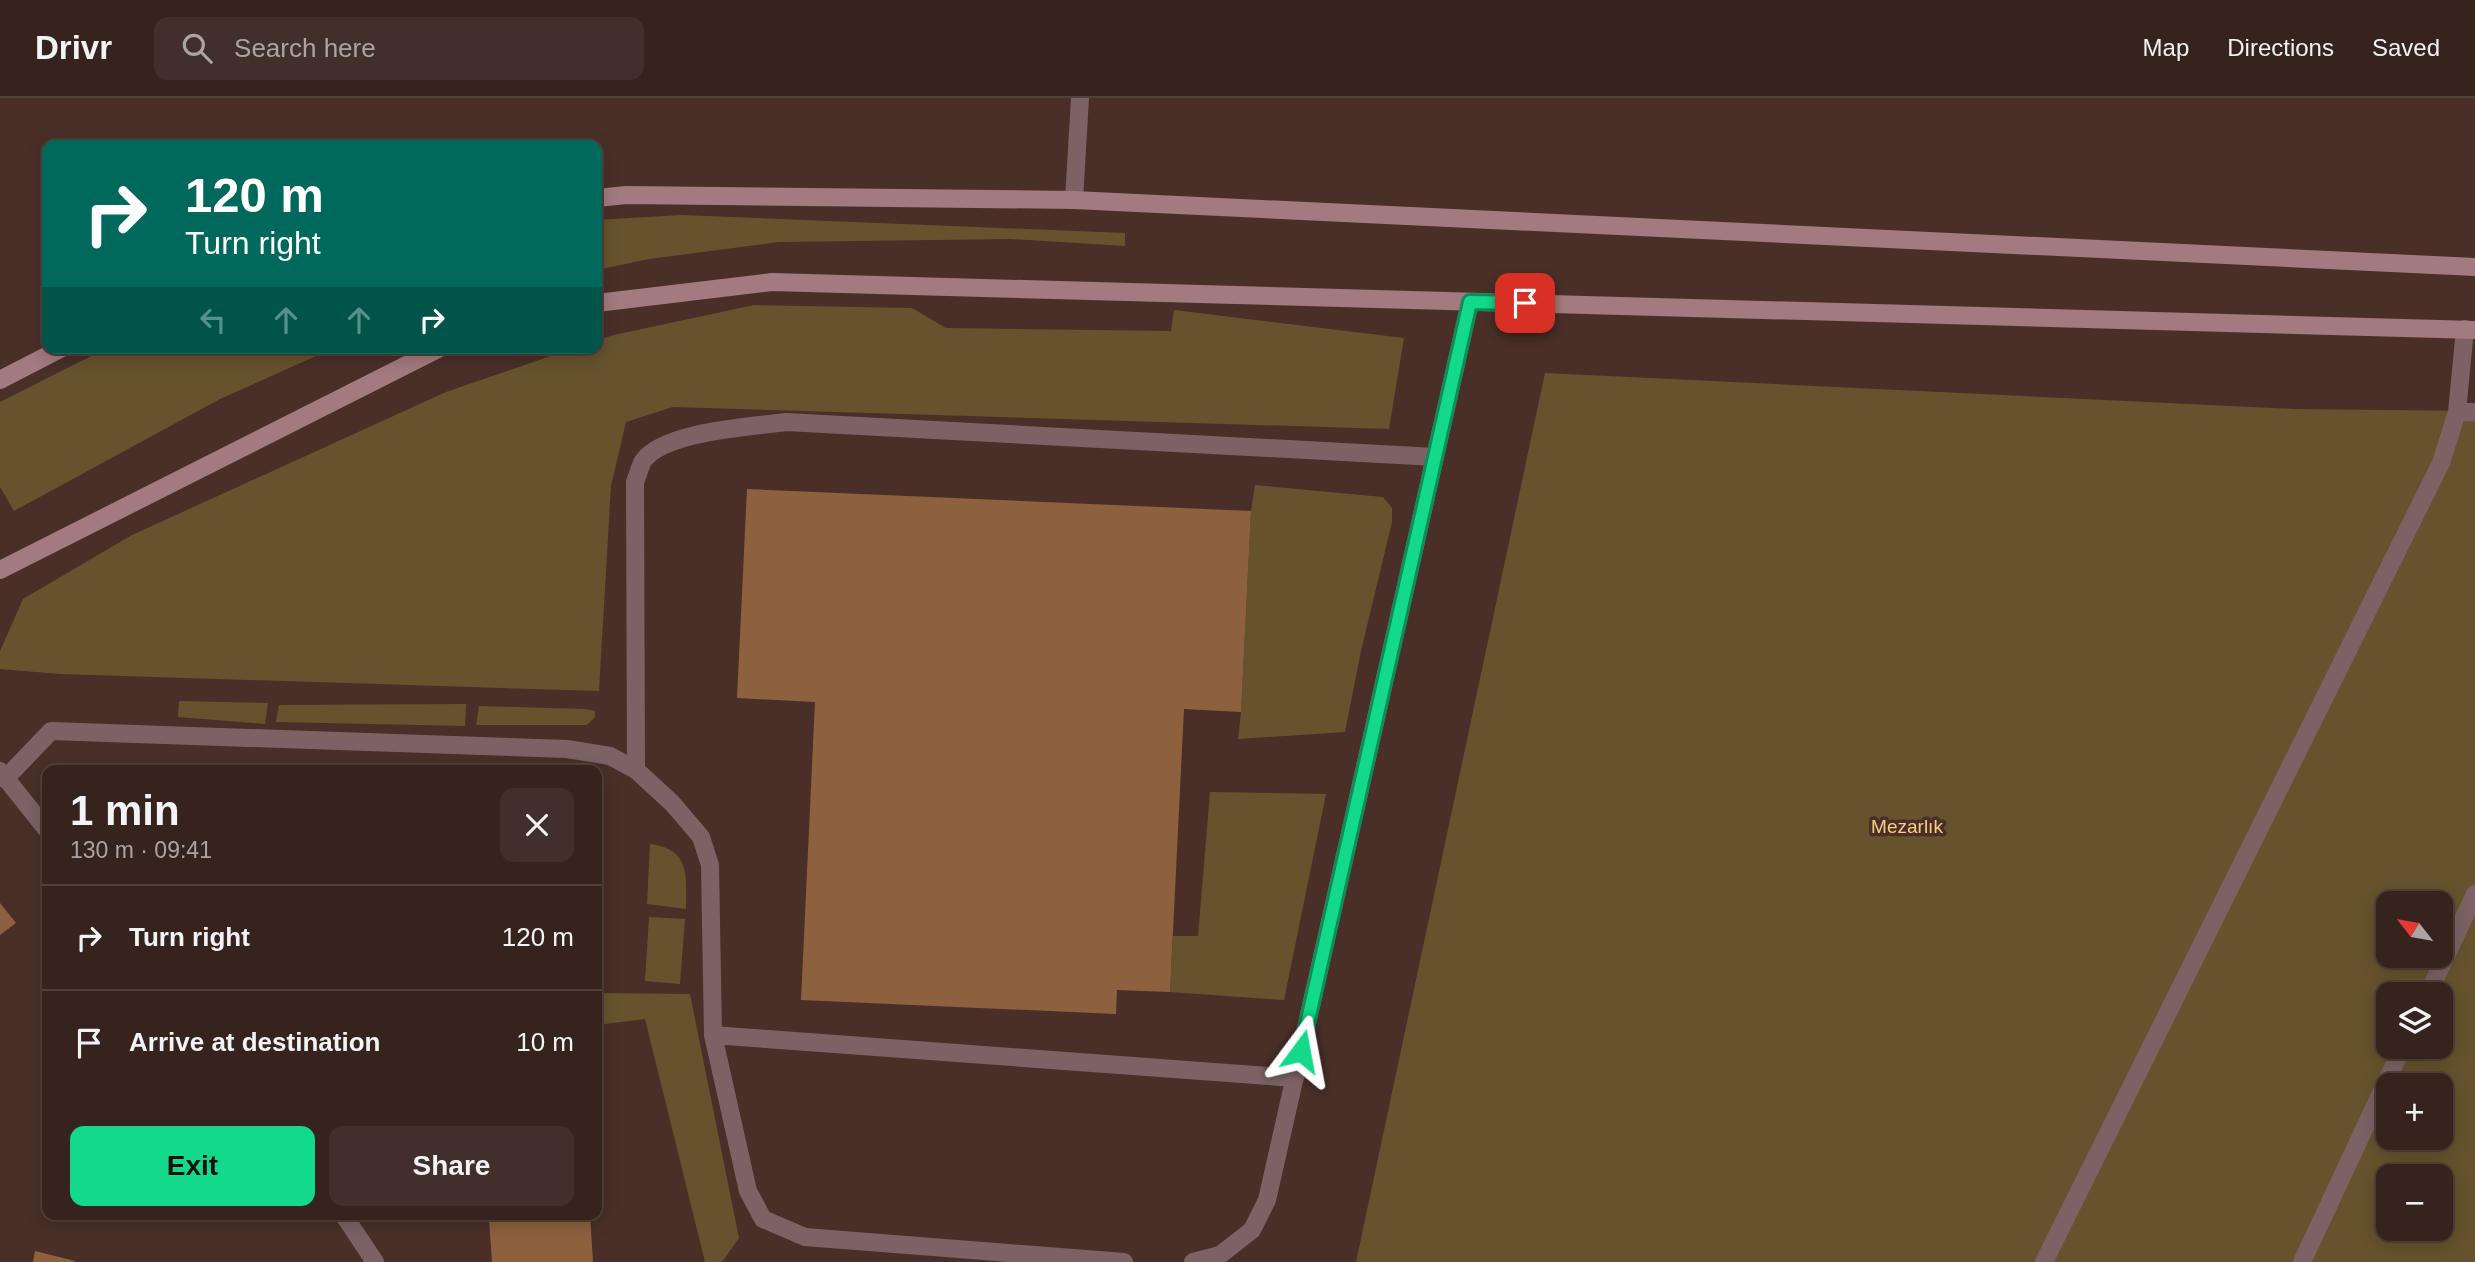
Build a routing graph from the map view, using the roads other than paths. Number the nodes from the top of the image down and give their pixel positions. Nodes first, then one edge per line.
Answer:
1 (1080, 98) edge
2 (602, 197) edge
3 (1074, 200) junction
4 (2475, 267) edge
5 (602, 302) edge
6 (1470, 302) junction
7 (2470, 330) edge
8 (50, 354) edge
9 (427, 354) edge
10 (0, 380) edge
11 (2466, 412) edge
12 (1435, 457) junction
13 (0, 570) edge
14 (636, 770) junction
15 (3, 775) edge
16 (42, 824) edge
17 (2475, 894) edge
18 (2434, 982) edge
19 (712, 1035) junction
20 (2397, 1059) edge
21 (1295, 1078) junction
22 (347, 1220) edge
23 (375, 1262) edge
24 (1124, 1262) edge
25 (1193, 1262) edge
26 (2044, 1262) edge
27 (2302, 1262) edge

1 - 3 street
2 - 3 main road
3 - 4 main road
5 - 6 main road
6 - 7 main road
6 - 12 street
7 - 11 street
8 - 10 main road
9 - 13 main road
11 - 26 street
12 - 14 street
12 - 21 street
14 - 15 street
14 - 19 street
15 - 16 street
17 - 18 street
19 - 21 street
19 - 24 street
20 - 27 street
21 - 25 street
22 - 23 street

